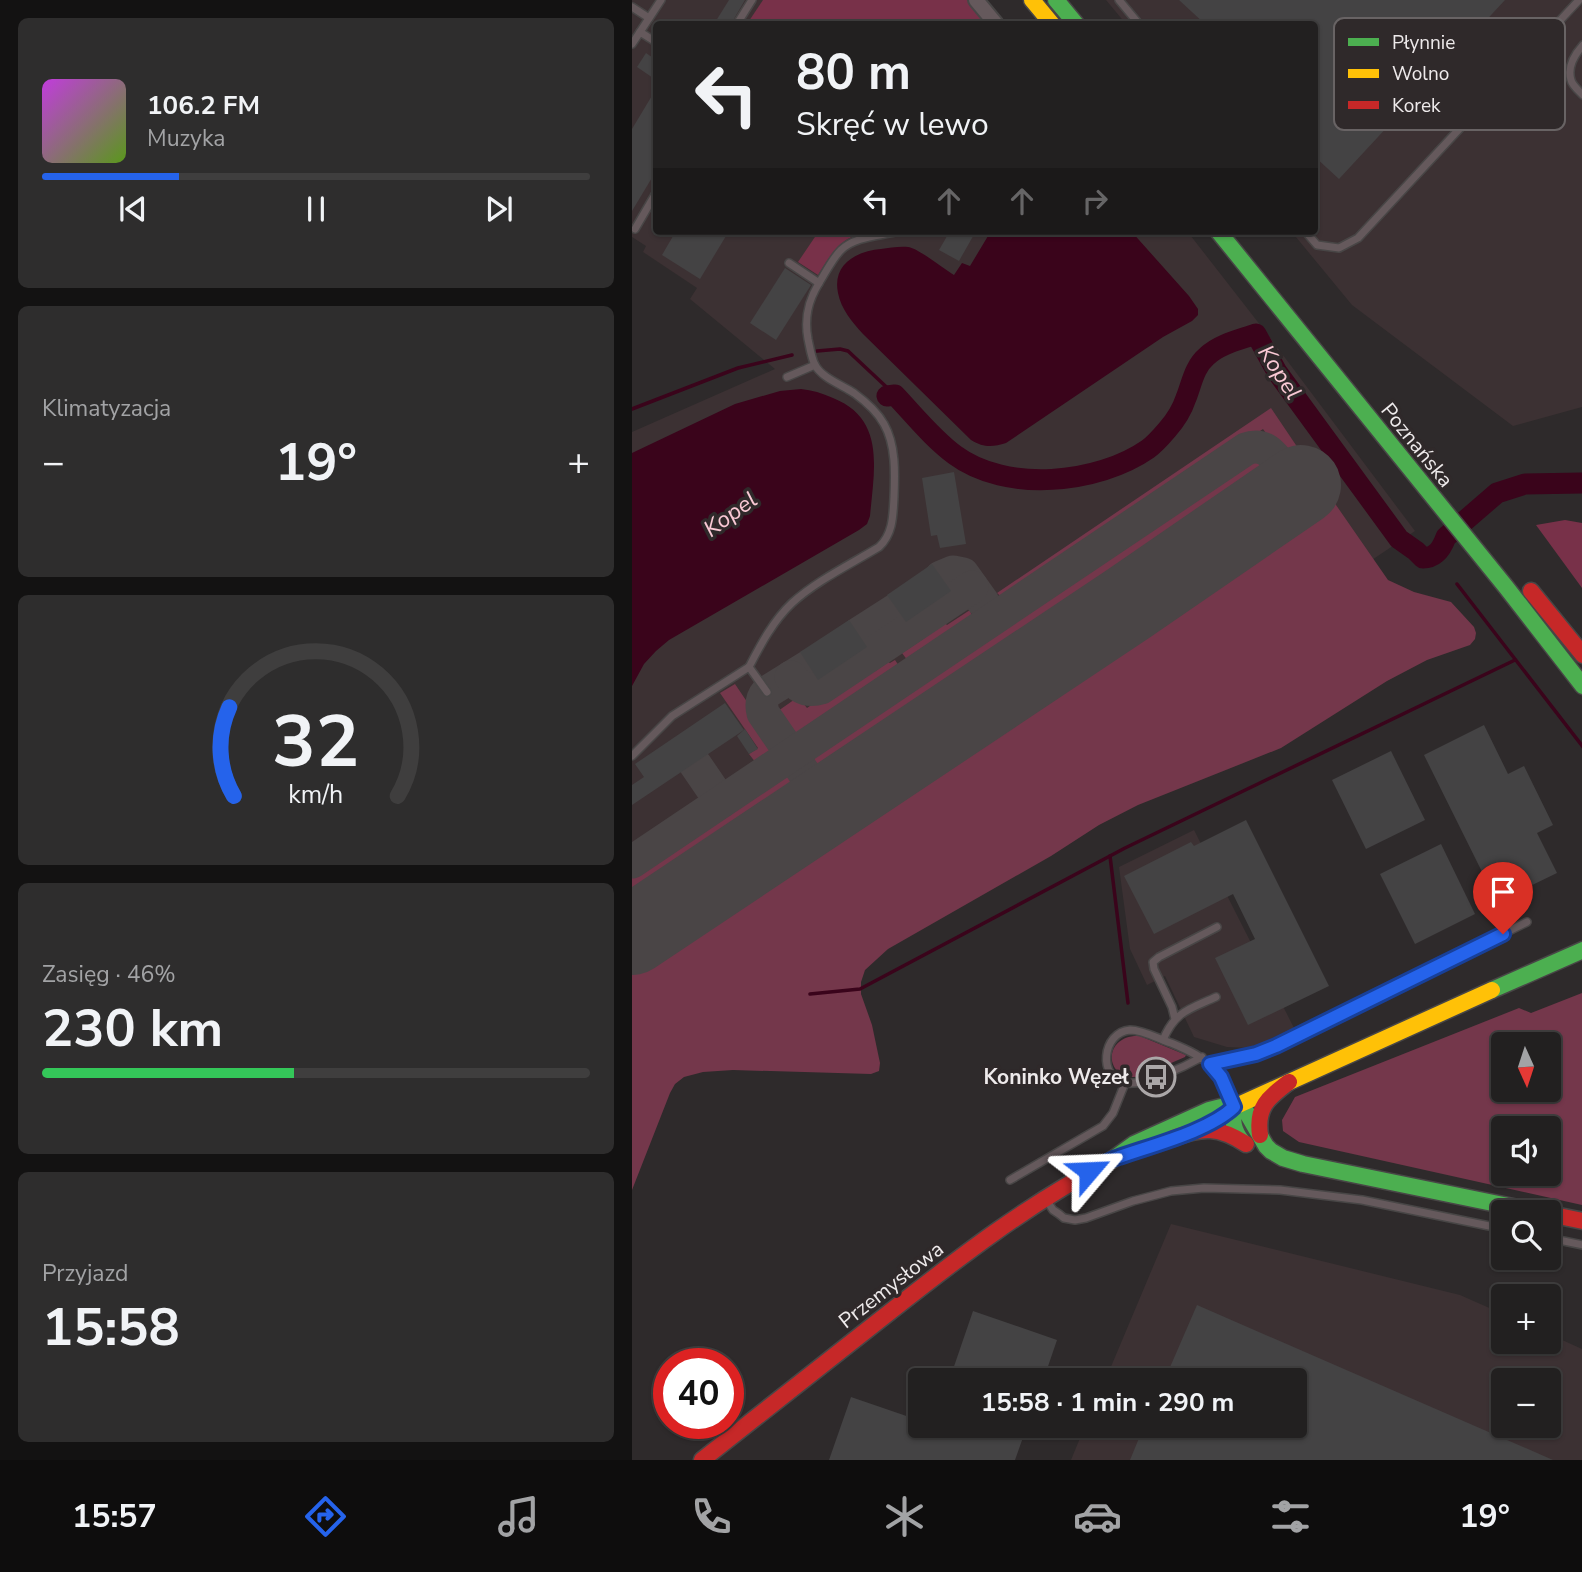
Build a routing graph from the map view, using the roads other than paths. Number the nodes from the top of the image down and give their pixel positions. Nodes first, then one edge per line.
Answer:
1 (661, 0) edge
2 (752, 0) edge
3 (976, 0) edge
4 (1032, 0) edge
5 (1056, 0) edge
6 (1119, 0) edge
7 (1579, 0) edge
8 (632, 7) edge
9 (649, 18) junction
10 (1562, 18) edge
11 (739, 21) edge
12 (994, 21) edge
13 (1049, 21) edge
14 (1074, 21) edge
15 (1136, 21) edge
16 (640, 32) junction
17 (653, 40) edge
18 (632, 44) edge
19 (1582, 45) edge
20 (1582, 95) edge
21 (1458, 130) edge
22 (653, 198) edge
23 (636, 229) dead end
24 (881, 235) edge
25 (1221, 235) edge
26 (1309, 235) edge
27 (789, 263) dead end
28 (819, 283) junction
29 (815, 365) junction
30 (787, 376) dead end
31 (1523, 581) dead end
32 (1582, 656) edge
33 (749, 667) junction
34 (1582, 686) edge
35 (767, 692) dead end
36 (632, 756) edge
37 (1527, 922) dead end
38 (1216, 927) dead end
39 (1582, 950) edge
40 (1216, 997) dead end
41 (1175, 1018) junction
42 (1163, 1040) junction
43 (1202, 1057) junction
44 (1210, 1064) junction
45 (1289, 1082) junction
46 (1125, 1083) junction
47 (1234, 1107) junction
48 (1260, 1135) junction
49 (1173, 1138) junction
50 (1242, 1141) junction
51 (1116, 1158) junction
52 (1303, 1164) junction
53 (1010, 1180) dead end
54 (1045, 1197) junction
55 (1491, 1203) edge
56 (1561, 1217) edge
57 (1582, 1221) edge
58 (1491, 1225) edge
59 (1561, 1241) edge
60 (1582, 1245) edge
61 (702, 1460) edge

1 - 9 lane
2 - 11 lane
3 - 12 street
4 - 13 main road
5 - 14 main road
6 - 15 lane
7 - 10 lane
8 - 9 lane
9 - 16 lane
16 - 17 lane
16 - 18 lane
19 - 20 lane
21 - 26 lane
22 - 23 lane
24 - 28 lane
25 - 34 main road, Poznańska
27 - 28 lane
28 - 29 lane
29 - 30 lane
29 - 33 lane
31 - 32 main road
33 - 35 lane
33 - 36 lane
37 - 44 lane
38 - 41 lane
39 - 45 main road, Przemysłowa
40 - 41 lane
41 - 42 lane
42 - 43 lane
42 - 46 lane
43 - 44 lane
43 - 46 lane
44 - 47 lane
45 - 47 main road, Przemysłowa
45 - 48 main road
46 - 53 lane
47 - 48 main road
47 - 49 main road, Przemysłowa
47 - 50 main road
47 - 51 main road, Przemysłowa
48 - 52 main road
49 - 50 main road
49 - 51 main road, Przemysłowa
50 - 52 main road
51 - 54 main road, Przemysłowa
52 - 55 main road
54 - 58 lane
54 - 61 main road, Przemysłowa
56 - 57 main road
59 - 60 lane

